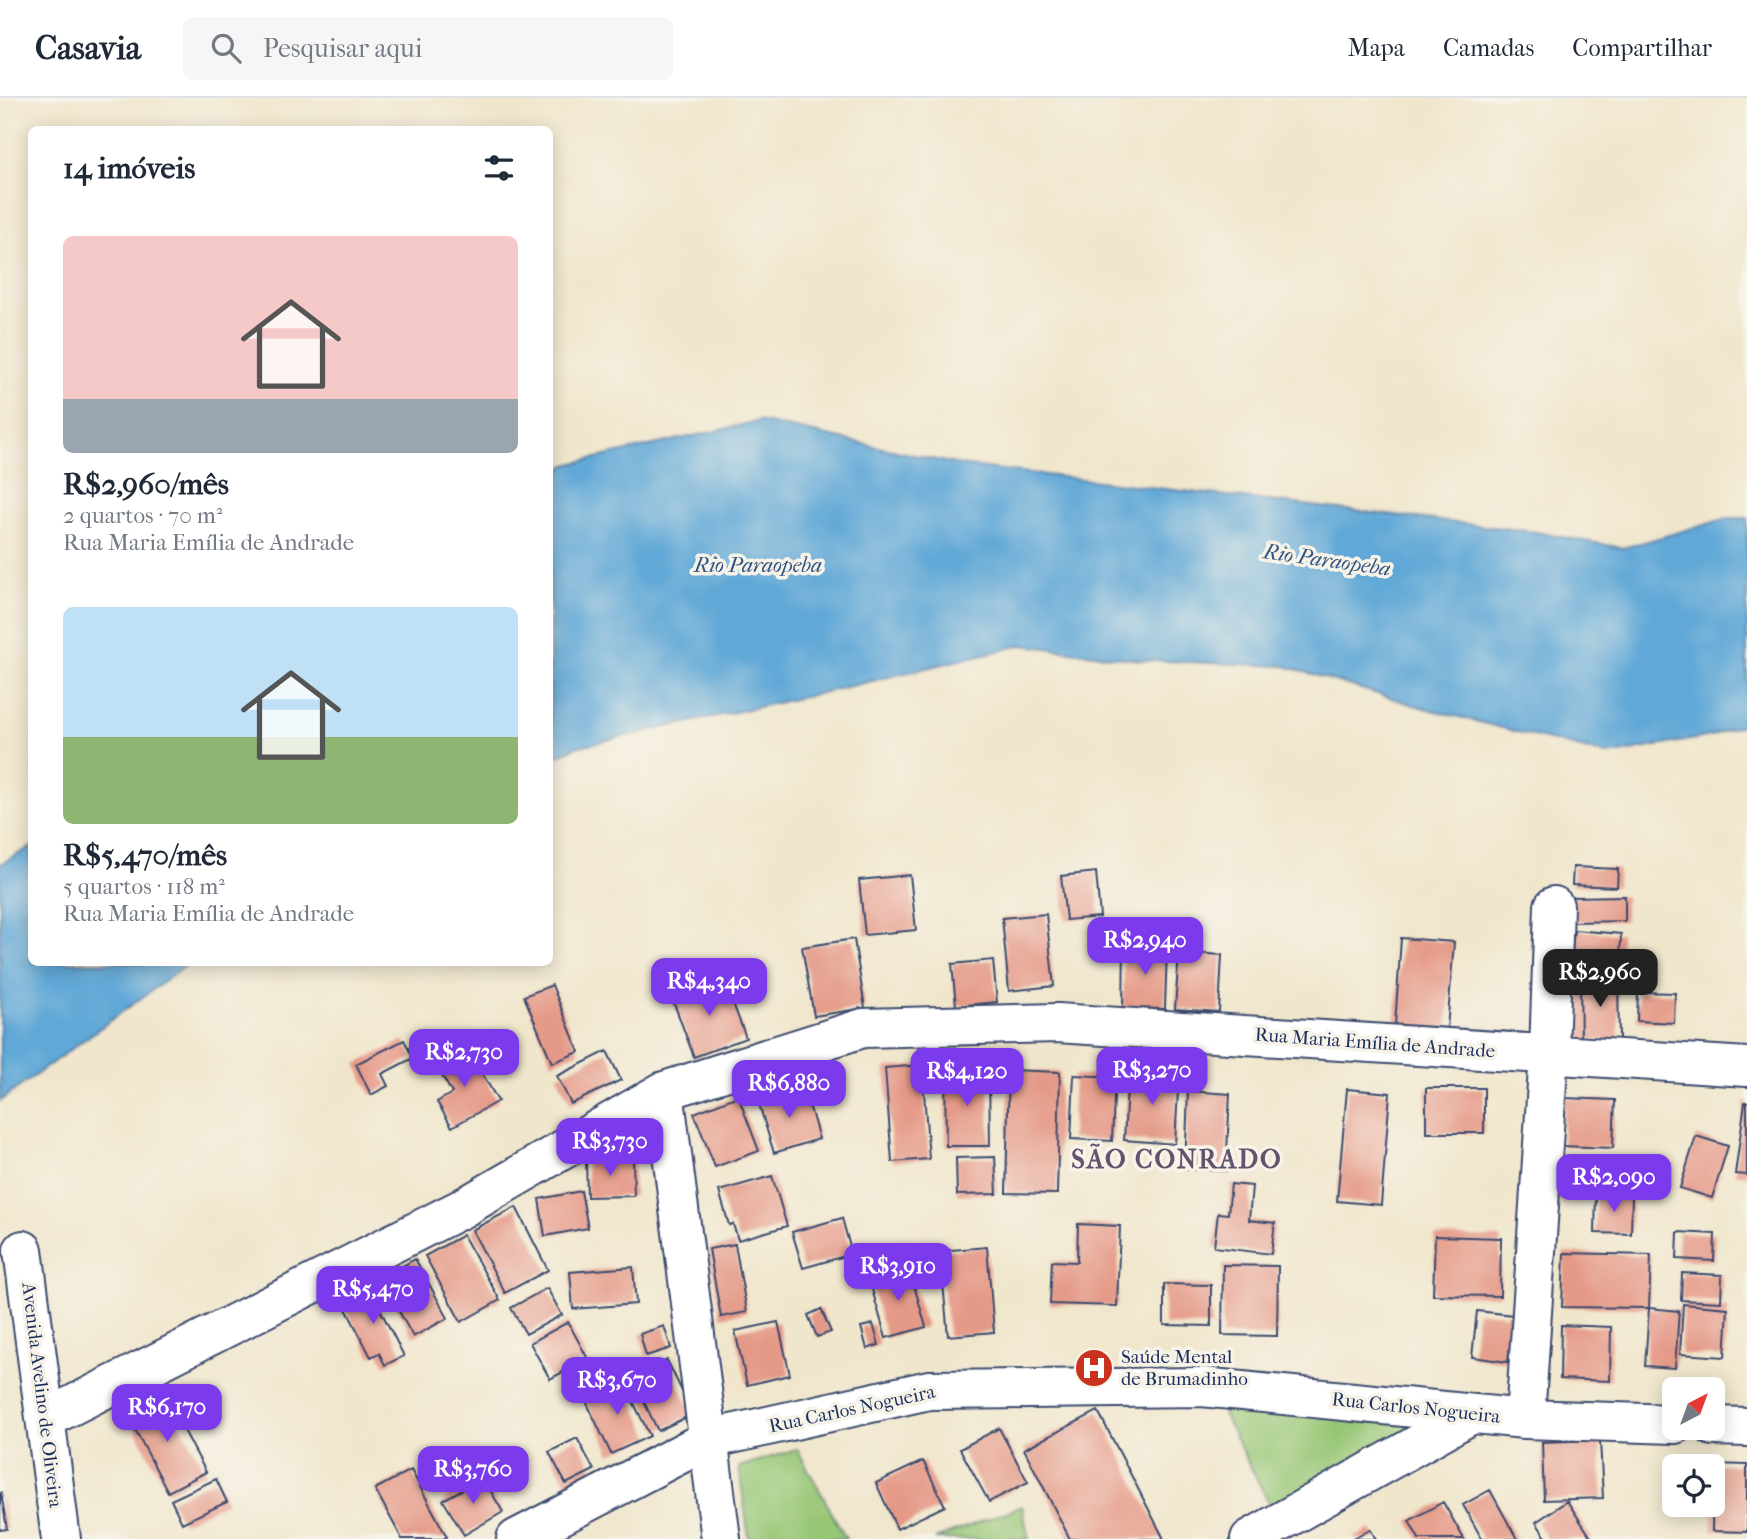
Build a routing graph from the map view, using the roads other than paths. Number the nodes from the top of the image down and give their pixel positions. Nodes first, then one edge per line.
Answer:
1 (1554, 906) dead end
2 (1549, 1053) junction
3 (1747, 1067) edge
4 (664, 1091) junction
5 (23, 1251) dead end
6 (1472, 1414) junction
7 (45, 1419) junction
8 (1525, 1419) junction
9 (1662, 1424) edge
10 (1726, 1426) edge
11 (1747, 1427) edge
12 (709, 1439) junction
13 (61, 1539) edge
14 (516, 1539) edge
15 (721, 1539) edge
16 (1250, 1539) edge

1 - 2 street
2 - 3 street, Rua Maria Emília de Andrade
2 - 4 street, Rua Maria Emília de Andrade
2 - 8 street
4 - 7 street, Rua Maria Emília de Andrade
4 - 12 street
5 - 7 street, Avenida Avelino de Oliveira
6 - 8 street, Rua Carlos Nogueira
6 - 12 street, Rua Carlos Nogueira
6 - 16 street
7 - 13 street, Avenida Avelino de Oliveira
8 - 9 street, Rua Carlos Nogueira
10 - 11 street
12 - 14 street, Rua Carlos Nogueira
12 - 15 street

